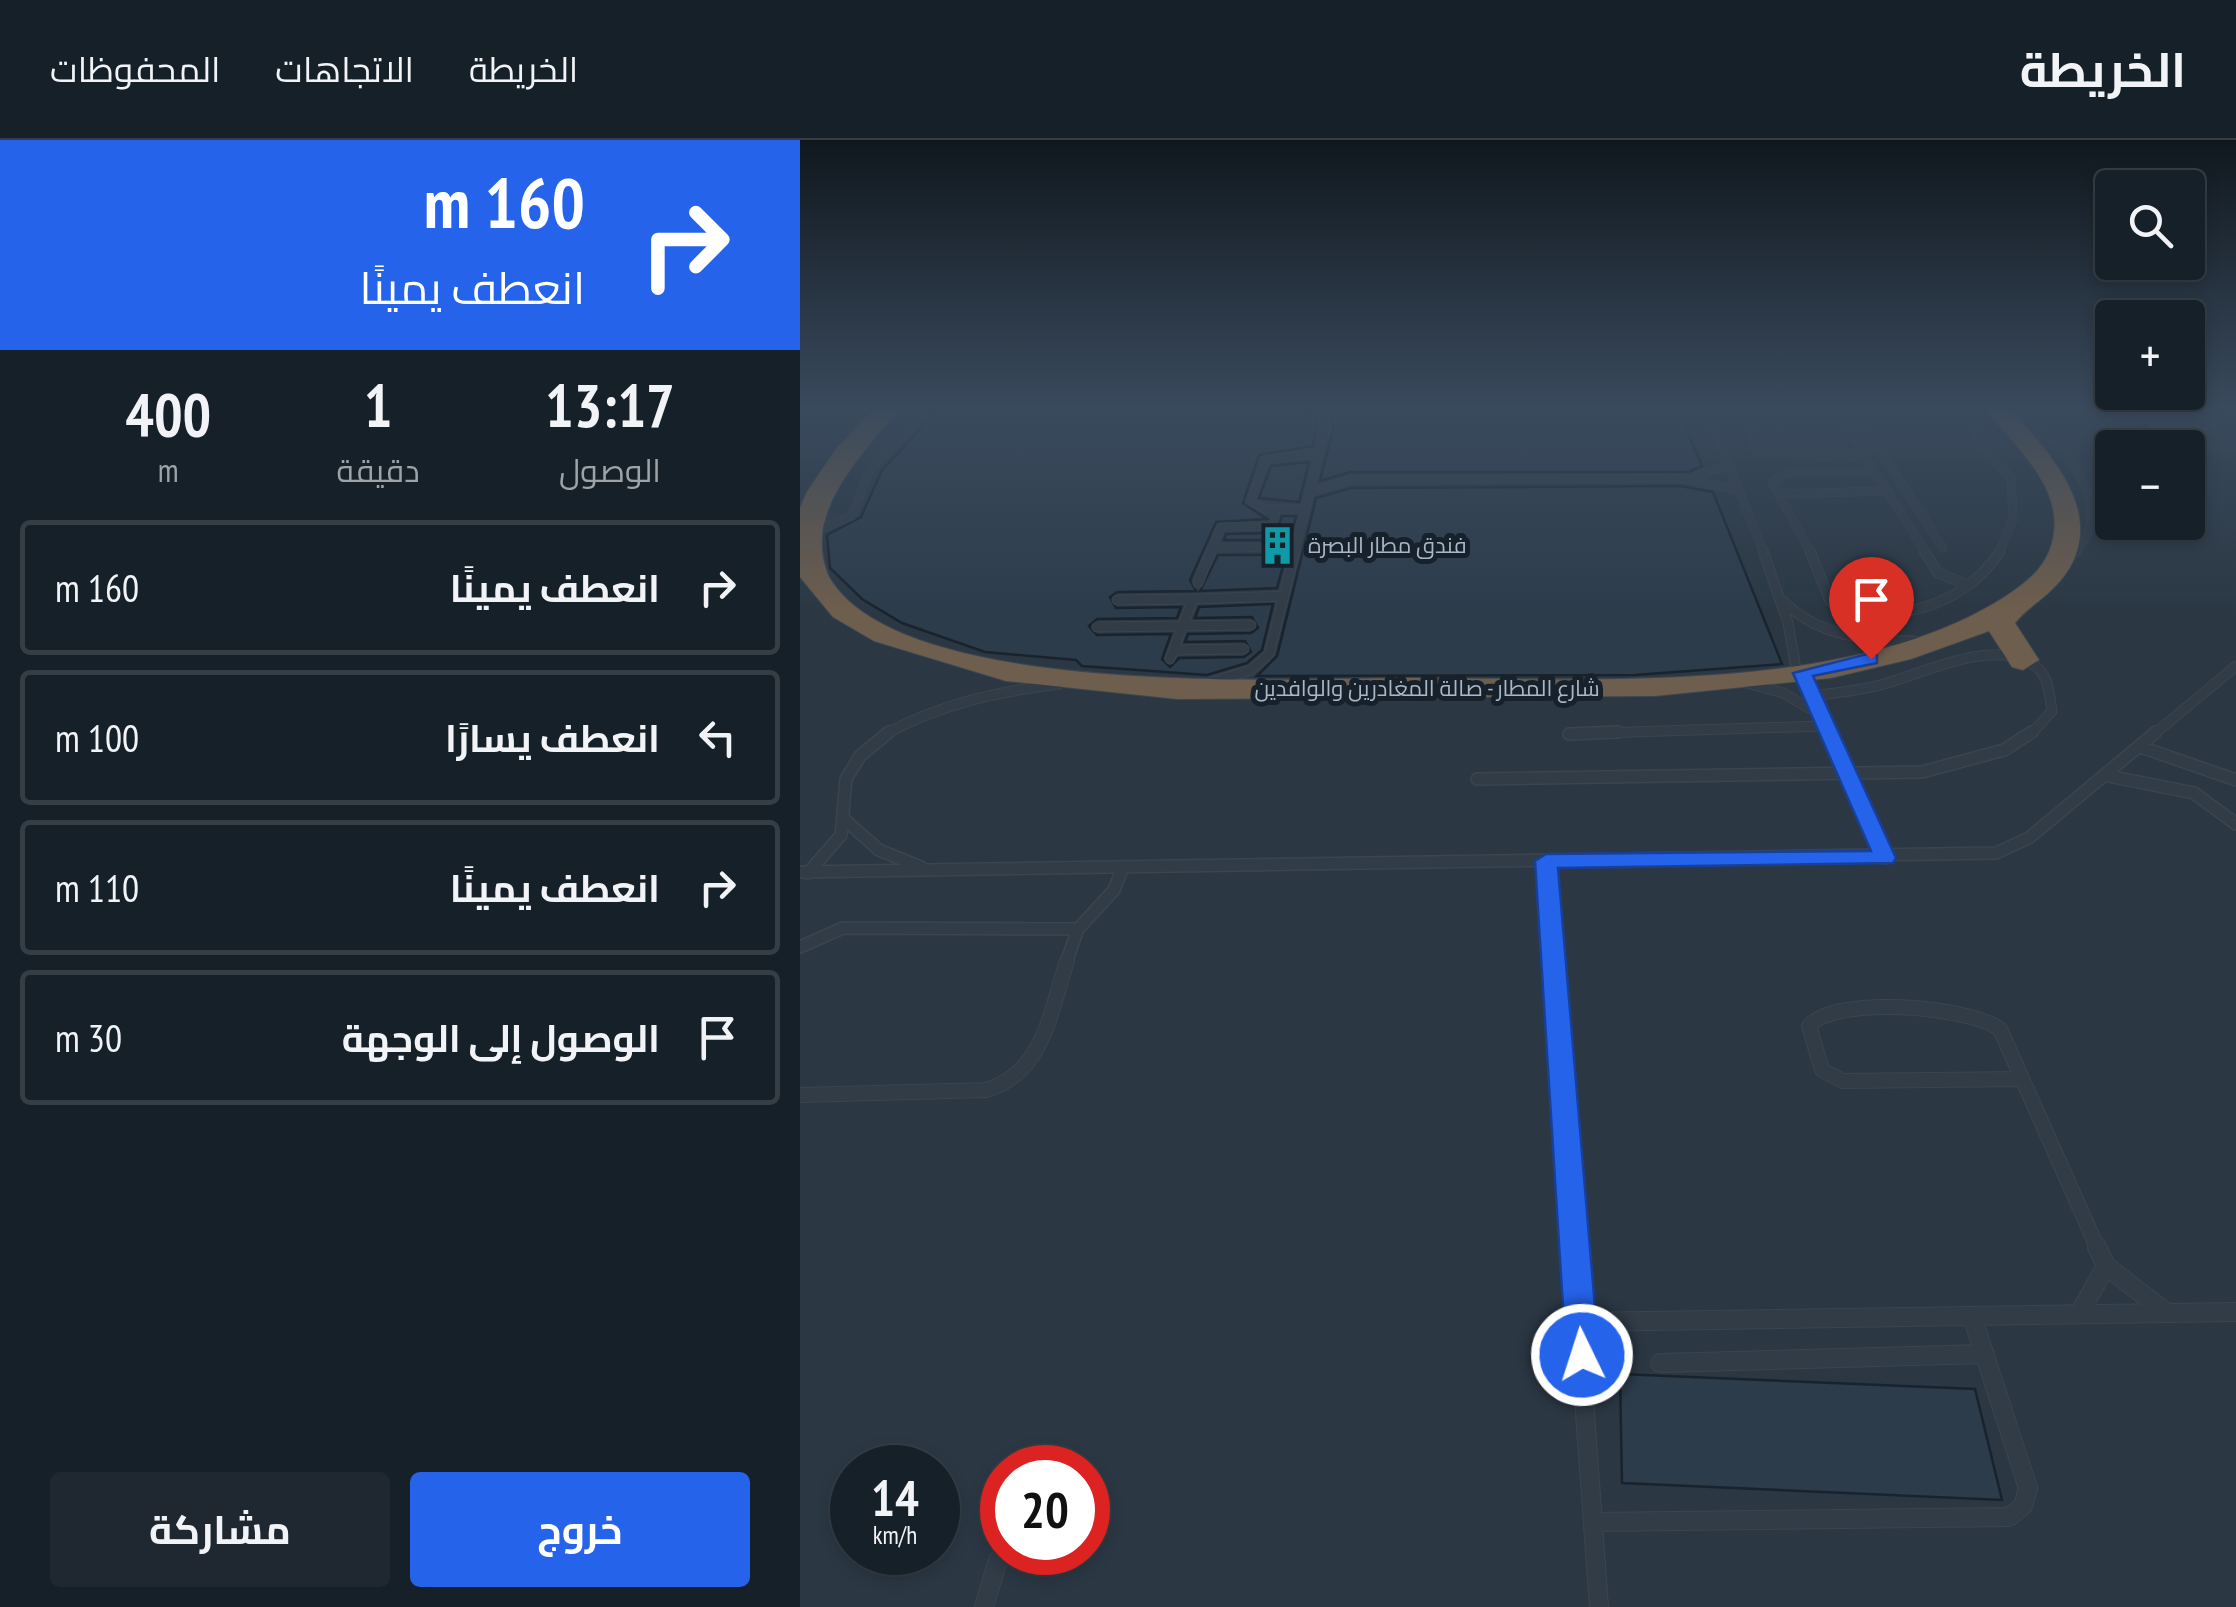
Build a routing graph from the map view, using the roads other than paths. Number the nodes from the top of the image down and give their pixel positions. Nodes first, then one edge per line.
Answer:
1 (828, 475) edge
2 (867, 475) edge
3 (1260, 475) edge
4 (1314, 475) edge
5 (1339, 475) edge
6 (1692, 475) edge
7 (1732, 475) edge
8 (1778, 475) edge
9 (1876, 475) edge
10 (1896, 475) edge
11 (2008, 475) edge
12 (2053, 475) edge
13 (2083, 475) edge
14 (1682, 478) junction
15 (1350, 480) junction
16 (1738, 490) junction
17 (1886, 491) junction
18 (1310, 492) junction
19 (1778, 494) junction
20 (1306, 509) junction
21 (1276, 510) junction
22 (802, 537) edge
23 (1296, 547) junction
24 (1212, 548) junction
25 (1943, 548) dead end
26 (2050, 576) junction
27 (1963, 583) junction
28 (1198, 584) dead end
29 (1777, 594) junction
30 (1284, 596) junction
31 (1193, 599) junction
32 (1117, 600) dead end
33 (2017, 602) junction
34 (1251, 625) dead end
35 (1183, 626) junction
36 (1097, 627) dead end
37 (1926, 642) junction
38 (1244, 649) dead end
39 (2023, 660) junction
40 (1172, 665) junction
41 (2236, 666) edge
42 (1083, 681) junction
43 (1738, 681) junction
44 (1804, 681) junction
45 (1821, 720) junction
46 (1569, 734) dead end
47 (2141, 747) junction
48 (1848, 776) junction
49 (2108, 776) junction
50 (1477, 779) dead end
51 (2236, 780) edge
52 (845, 820) junction
53 (2236, 824) edge
54 (1885, 858) junction
55 (1546, 861) junction
56 (1123, 867) junction
57 (932, 871) junction
58 (804, 873) edge
59 (1078, 929) junction
60 (800, 947) edge
61 (2022, 1080) junction
62 (800, 1095) edge
63 (2106, 1266) junction
64 (2236, 1312) edge
65 (2167, 1313) junction
66 (2079, 1314) junction
67 (1972, 1316) junction
68 (1580, 1322) junction
69 (1984, 1354) junction
70 (1660, 1363) dead end
71 (1593, 1522) junction
72 (994, 1575) edge
73 (984, 1607) edge
74 (1598, 1607) edge

1 - 22 highway
2 - 22 lane
3 - 21 lane
4 - 18 lane
5 - 15 lane
6 - 14 lane
7 - 16 lane
8 - 19 lane
9 - 17 lane
10 - 25 lane
11 - 27 lane
12 - 26 highway
13 - 26 lane
14 - 15 lane
14 - 16 lane
15 - 18 lane
16 - 29 lane
17 - 19 lane
17 - 27 lane
18 - 20 lane
19 - 27 lane
20 - 21 lane
20 - 23 lane
21 - 24 lane
22 - 42 highway, شارع المطار - صالة المغادرين والوافدين
23 - 24 lane
23 - 30 lane
24 - 28 lane
26 - 33 highway, شارع المطار - صالة المغادرين والوافدين
29 - 37 lane
29 - 44 lane
30 - 31 lane
30 - 40 lane
31 - 32 lane
31 - 35 lane
33 - 37 highway, شارع المطار - صالة المغادرين والوافدين
33 - 39 highway
34 - 35 lane
35 - 36 lane
35 - 40 lane
37 - 44 highway, شارع المطار - صالة المغادرين والوافدين
38 - 40 lane
39 - 44 lane
39 - 48 lane
40 - 42 highway, شارع المطار - صالة المغادرين والوافدين
40 - 43 highway, شارع المطار - صالة المغادرين والوافدين
41 - 47 lane
42 - 52 lane
43 - 44 highway, شارع المطار - صالة المغادرين والوافدين
43 - 45 lane
44 - 45 lane
45 - 46 lane
45 - 48 lane
47 - 49 lane
47 - 51 lane
48 - 50 lane
48 - 54 lane
49 - 53 lane
49 - 54 lane
52 - 57 lane
52 - 58 lane
54 - 55 lane
55 - 56 lane
55 - 68 lane
56 - 57 lane
56 - 59 lane
57 - 58 lane
59 - 60 lane
59 - 62 lane
61 - 61 lane
61 - 63 lane
63 - 65 lane
63 - 66 lane
64 - 65 lane
65 - 66 lane
66 - 67 lane
67 - 68 lane
67 - 69 lane
68 - 71 lane
69 - 70 lane
69 - 71 lane
71 - 74 lane
72 - 73 lane

